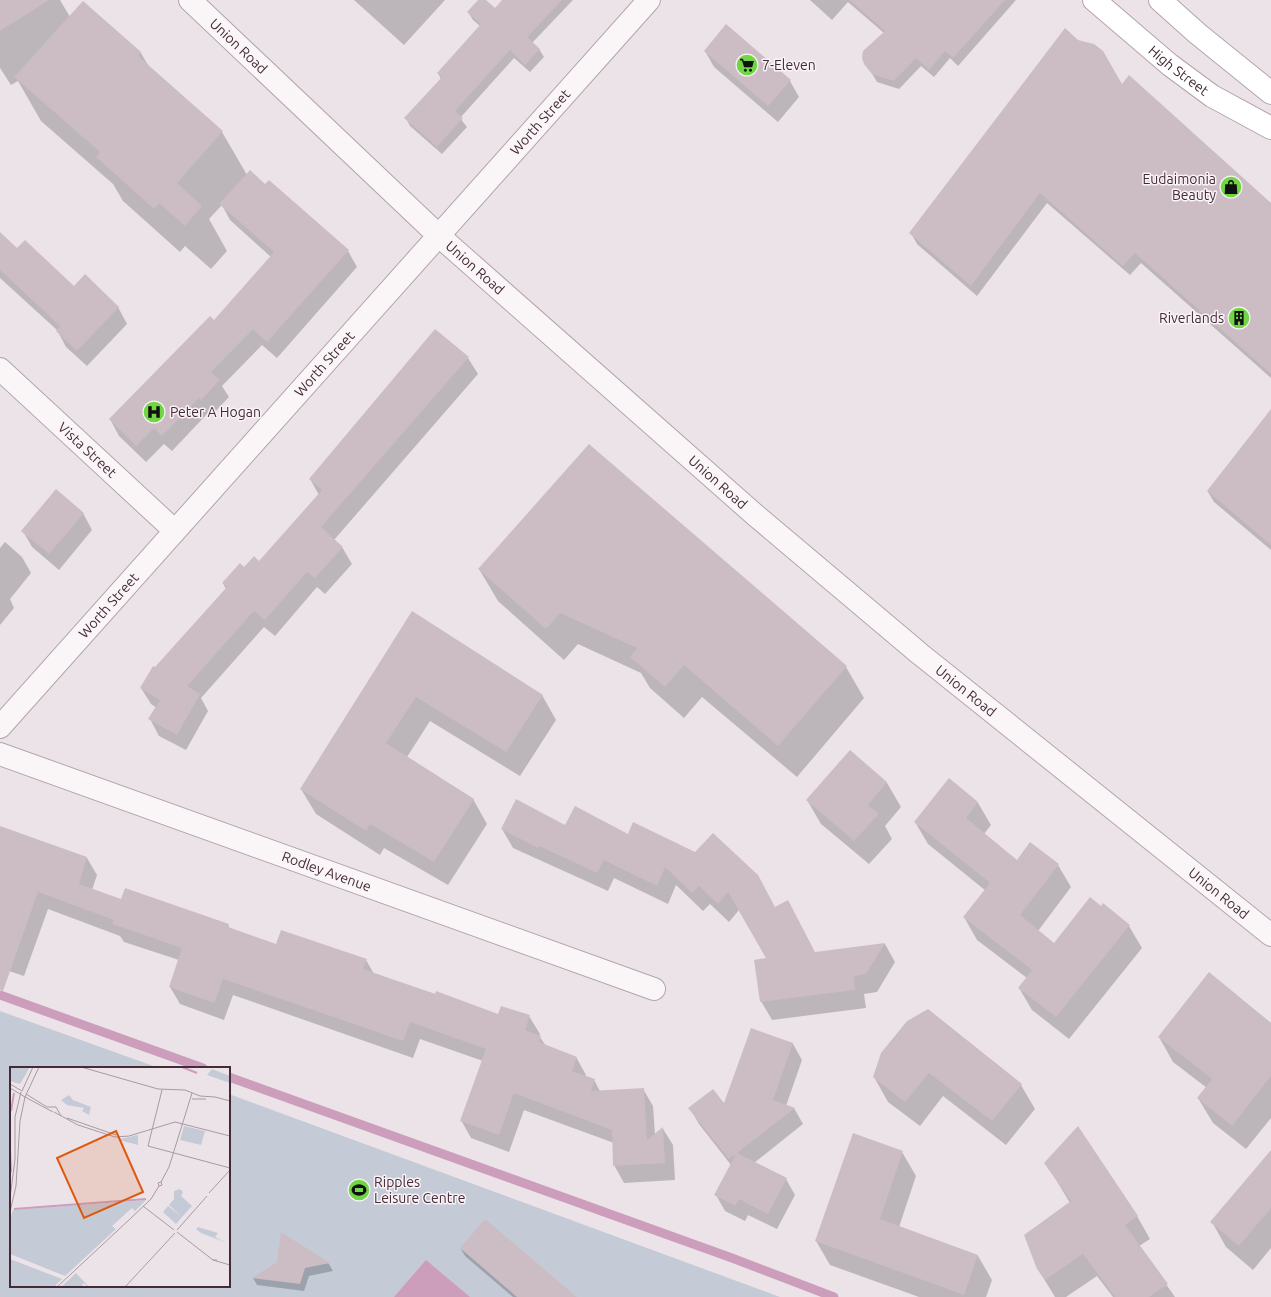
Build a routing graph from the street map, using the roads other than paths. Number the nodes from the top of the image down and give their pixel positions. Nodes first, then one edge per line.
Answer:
1 (190, 0) edge
2 (649, 0) edge
3 (1094, 0) edge
4 (1160, 0) edge
5 (1271, 93) edge
6 (1271, 128) edge
7 (438, 235) junction
8 (0, 369) edge
9 (174, 530) junction
10 (0, 727) edge
11 (0, 754) edge
12 (1271, 936) edge
13 (654, 989) dead end

1 - 7 street, Union Road
2 - 7 street, Worth Street
3 - 6 main road, High Street
4 - 5 main road
7 - 9 street, Worth Street
7 - 12 street, Union Road
8 - 9 street, Vista Street
9 - 10 street, Worth Street
11 - 13 street, Rodley Avenue

